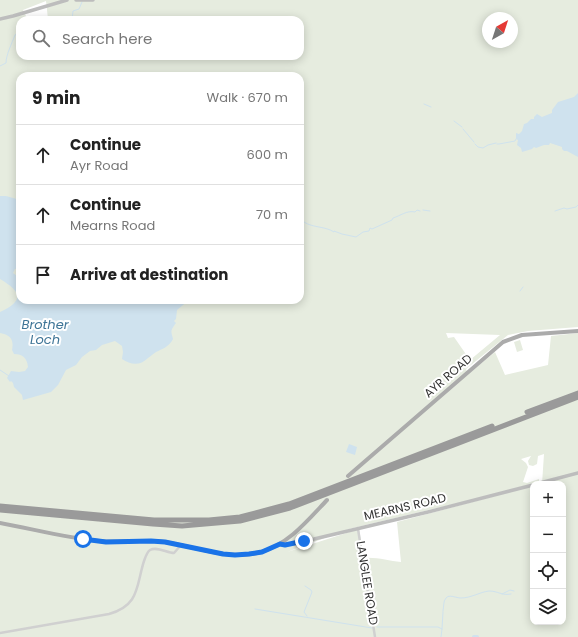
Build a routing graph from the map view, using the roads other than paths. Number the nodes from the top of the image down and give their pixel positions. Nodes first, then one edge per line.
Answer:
1 (67, 0) edge
2 (76, 0) edge
3 (93, 0) edge
4 (0, 18) edge
5 (578, 331) edge
6 (578, 393) edge
7 (578, 397) edge
8 (578, 473) edge
9 (348, 476) dead end
10 (547, 481) edge
11 (530, 486) edge
12 (327, 500) dead end
13 (0, 506) edge
14 (0, 510) edge
15 (0, 524) edge
16 (358, 528) junction
17 (280, 544) junction
18 (181, 545) junction
19 (0, 633) edge
20 (375, 637) edge

1 - 4 street
2 - 3 street
5 - 9 main road, AYR ROAD
6 - 13 highway
7 - 14 highway
8 - 10 street
11 - 16 street, MEARNS ROAD
12 - 17 main road
15 - 18 main road
16 - 17 street, MEARNS ROAD
16 - 20 street, LANGLEE ROAD
17 - 18 main road
18 - 19 street

